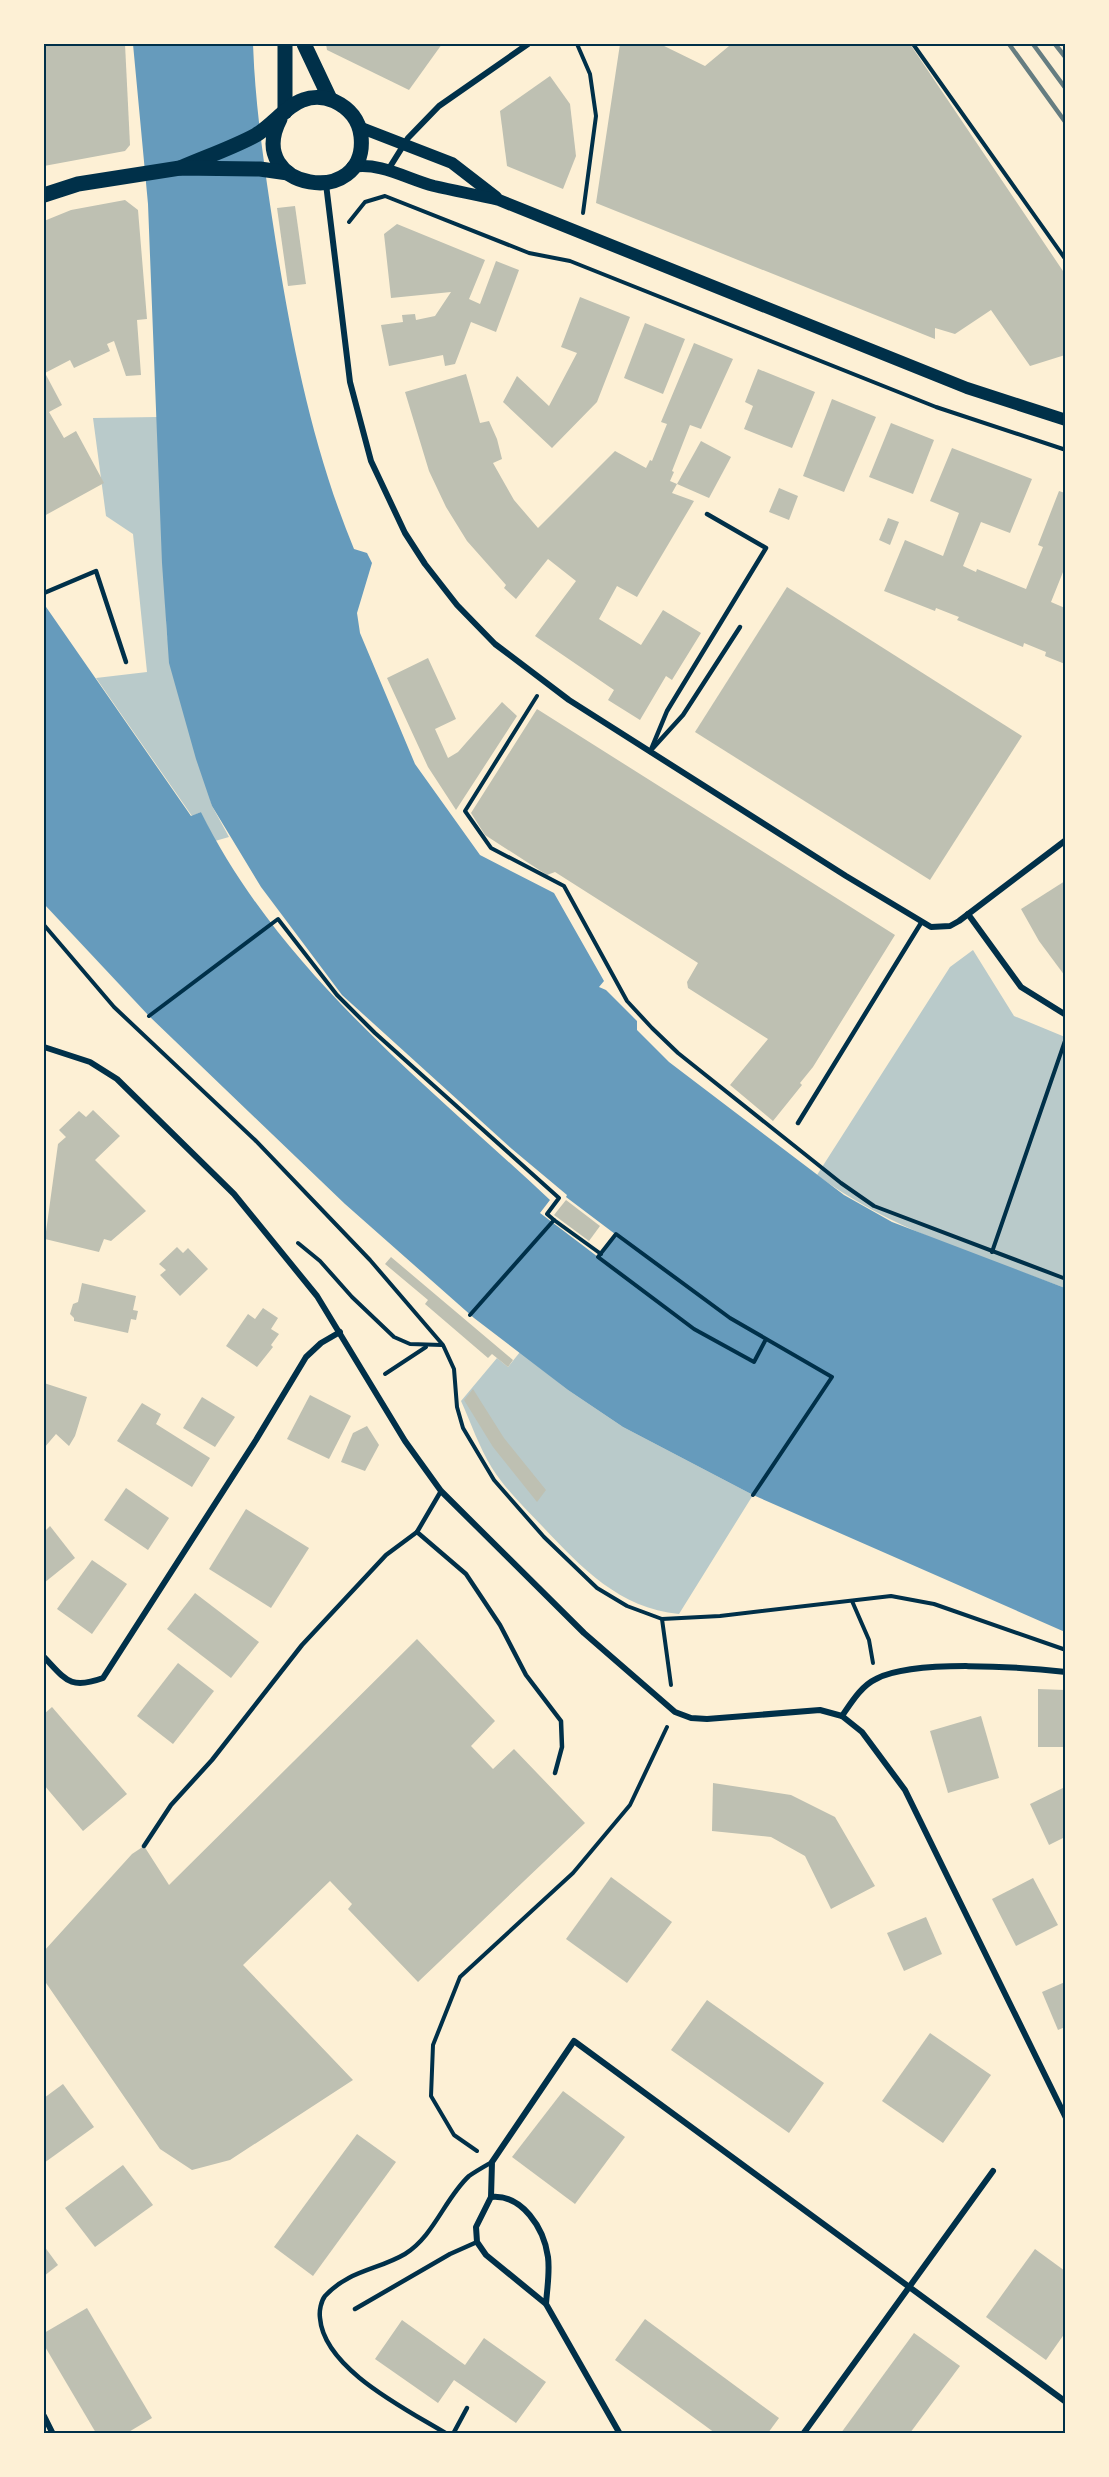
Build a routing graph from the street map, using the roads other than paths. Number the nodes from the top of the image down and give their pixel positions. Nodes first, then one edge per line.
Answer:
1 (285, 44) edge
2 (304, 44) edge
3 (528, 44) edge
4 (330, 99) junction
5 (277, 119) junction
6 (359, 127) junction
7 (404, 144) junction
8 (352, 167) junction
9 (180, 168) junction
10 (388, 170) junction
11 (288, 173) junction
12 (326, 184) junction
13 (44, 195) edge
14 (499, 200) junction
15 (1065, 420) edge
16 (707, 514) dead end
17 (44, 593) edge
18 (740, 627) dead end
19 (126, 662) dead end
20 (650, 752) junction
21 (1065, 840) edge
22 (968, 914) junction
23 (921, 923) junction
24 (1065, 1016) edge
25 (44, 1047) edge
26 (798, 1123) dead end
27 (340, 1332) junction
28 (441, 1491) junction
29 (417, 1532) junction
30 (44, 1657) edge
31 (1065, 1672) edge
32 (842, 1716) junction
33 (555, 1773) dead end
34 (144, 1846) dead end
35 (1065, 2118) edge
36 (492, 2162) junction
37 (993, 2171) dead end
38 (491, 2197) junction
39 (477, 2242) junction
40 (910, 2289) junction
41 (546, 2304) junction
42 (355, 2309) dead end
43 (1065, 2402) edge
44 (467, 2408) dead end
45 (44, 2416) edge
46 (53, 2433) edge
47 (447, 2433) edge
48 (453, 2433) edge
49 (620, 2433) edge
50 (802, 2433) edge

1 - 5 main road
2 - 4 main road
3 - 7 street
4 - 5 main road
4 - 6 main road
5 - 9 main road
5 - 11 main road
6 - 7 main road
6 - 8 main road
7 - 10 street
7 - 14 main road
8 - 10 main road
8 - 12 main road
9 - 11 main road
9 - 13 main road
10 - 14 main road
11 - 12 main road
12 - 20 street
14 - 15 main road
16 - 20 lane
17 - 19 lane
18 - 20 lane
20 - 23 street
21 - 22 street
22 - 23 street
22 - 24 street
23 - 26 lane
25 - 27 street
27 - 28 street
27 - 30 street
28 - 29 lane
28 - 32 street
29 - 33 lane
29 - 34 lane
31 - 32 street
32 - 35 street
36 - 38 street
36 - 40 street
36 - 47 lane
37 - 40 street
38 - 39 street
38 - 41 street
39 - 41 street
39 - 42 lane
40 - 43 street
40 - 50 street
41 - 49 street
44 - 48 lane
45 - 46 street

